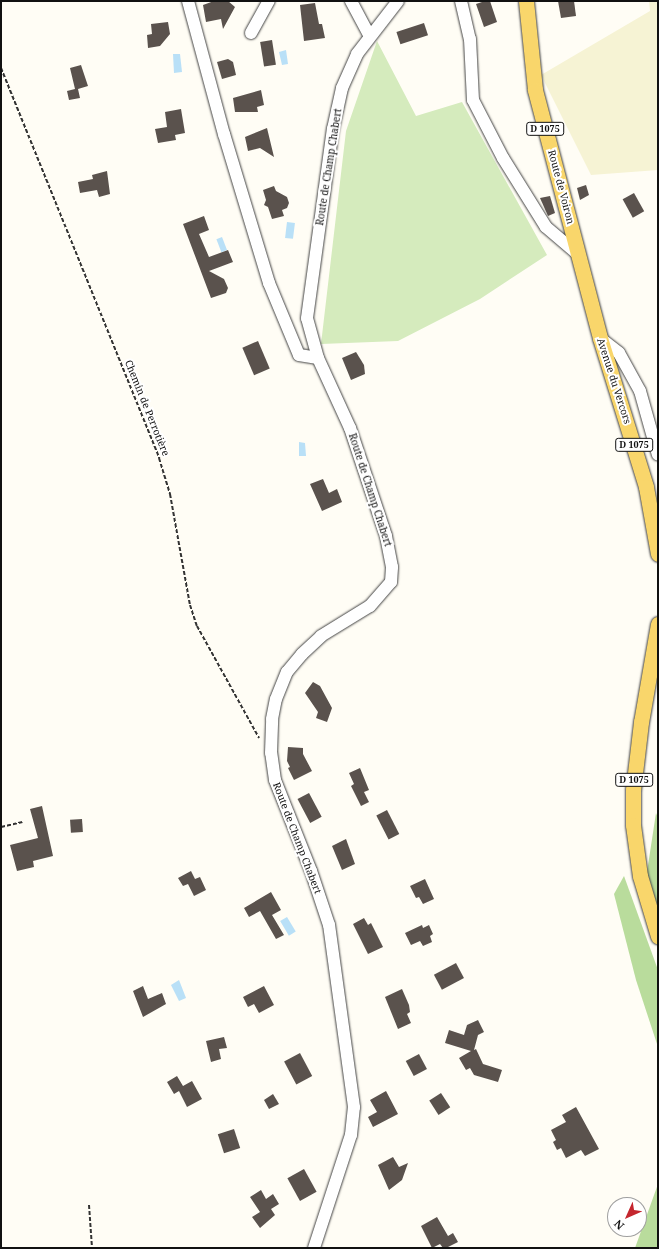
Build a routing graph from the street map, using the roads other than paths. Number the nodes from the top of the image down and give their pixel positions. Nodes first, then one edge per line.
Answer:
1 (188, 1) edge
2 (269, 1) edge
3 (351, 1) edge
4 (398, 1) edge
5 (461, 1) edge
6 (526, 1) edge
7 (251, 33) dead end
8 (369, 35) junction
9 (579, 255) junction
10 (600, 338) junction
11 (318, 358) junction
12 (658, 456) edge
13 (658, 554) edge
14 (658, 624) edge
15 (658, 936) edge
16 (314, 1248) edge

1 - 11 street
2 - 7 street
3 - 8 street
4 - 8 street, Route de Champ Chabert
5 - 9 street
6 - 9 main road, Route de Voiron / D 1075
8 - 11 street, Route de Champ Chabert
9 - 10 main road, Avenue du Vercors / D 1075
10 - 12 street
10 - 13 main road, Avenue du Vercors / D 1075
11 - 16 street, Route de Champ Chabert
14 - 15 main road, D 1075

